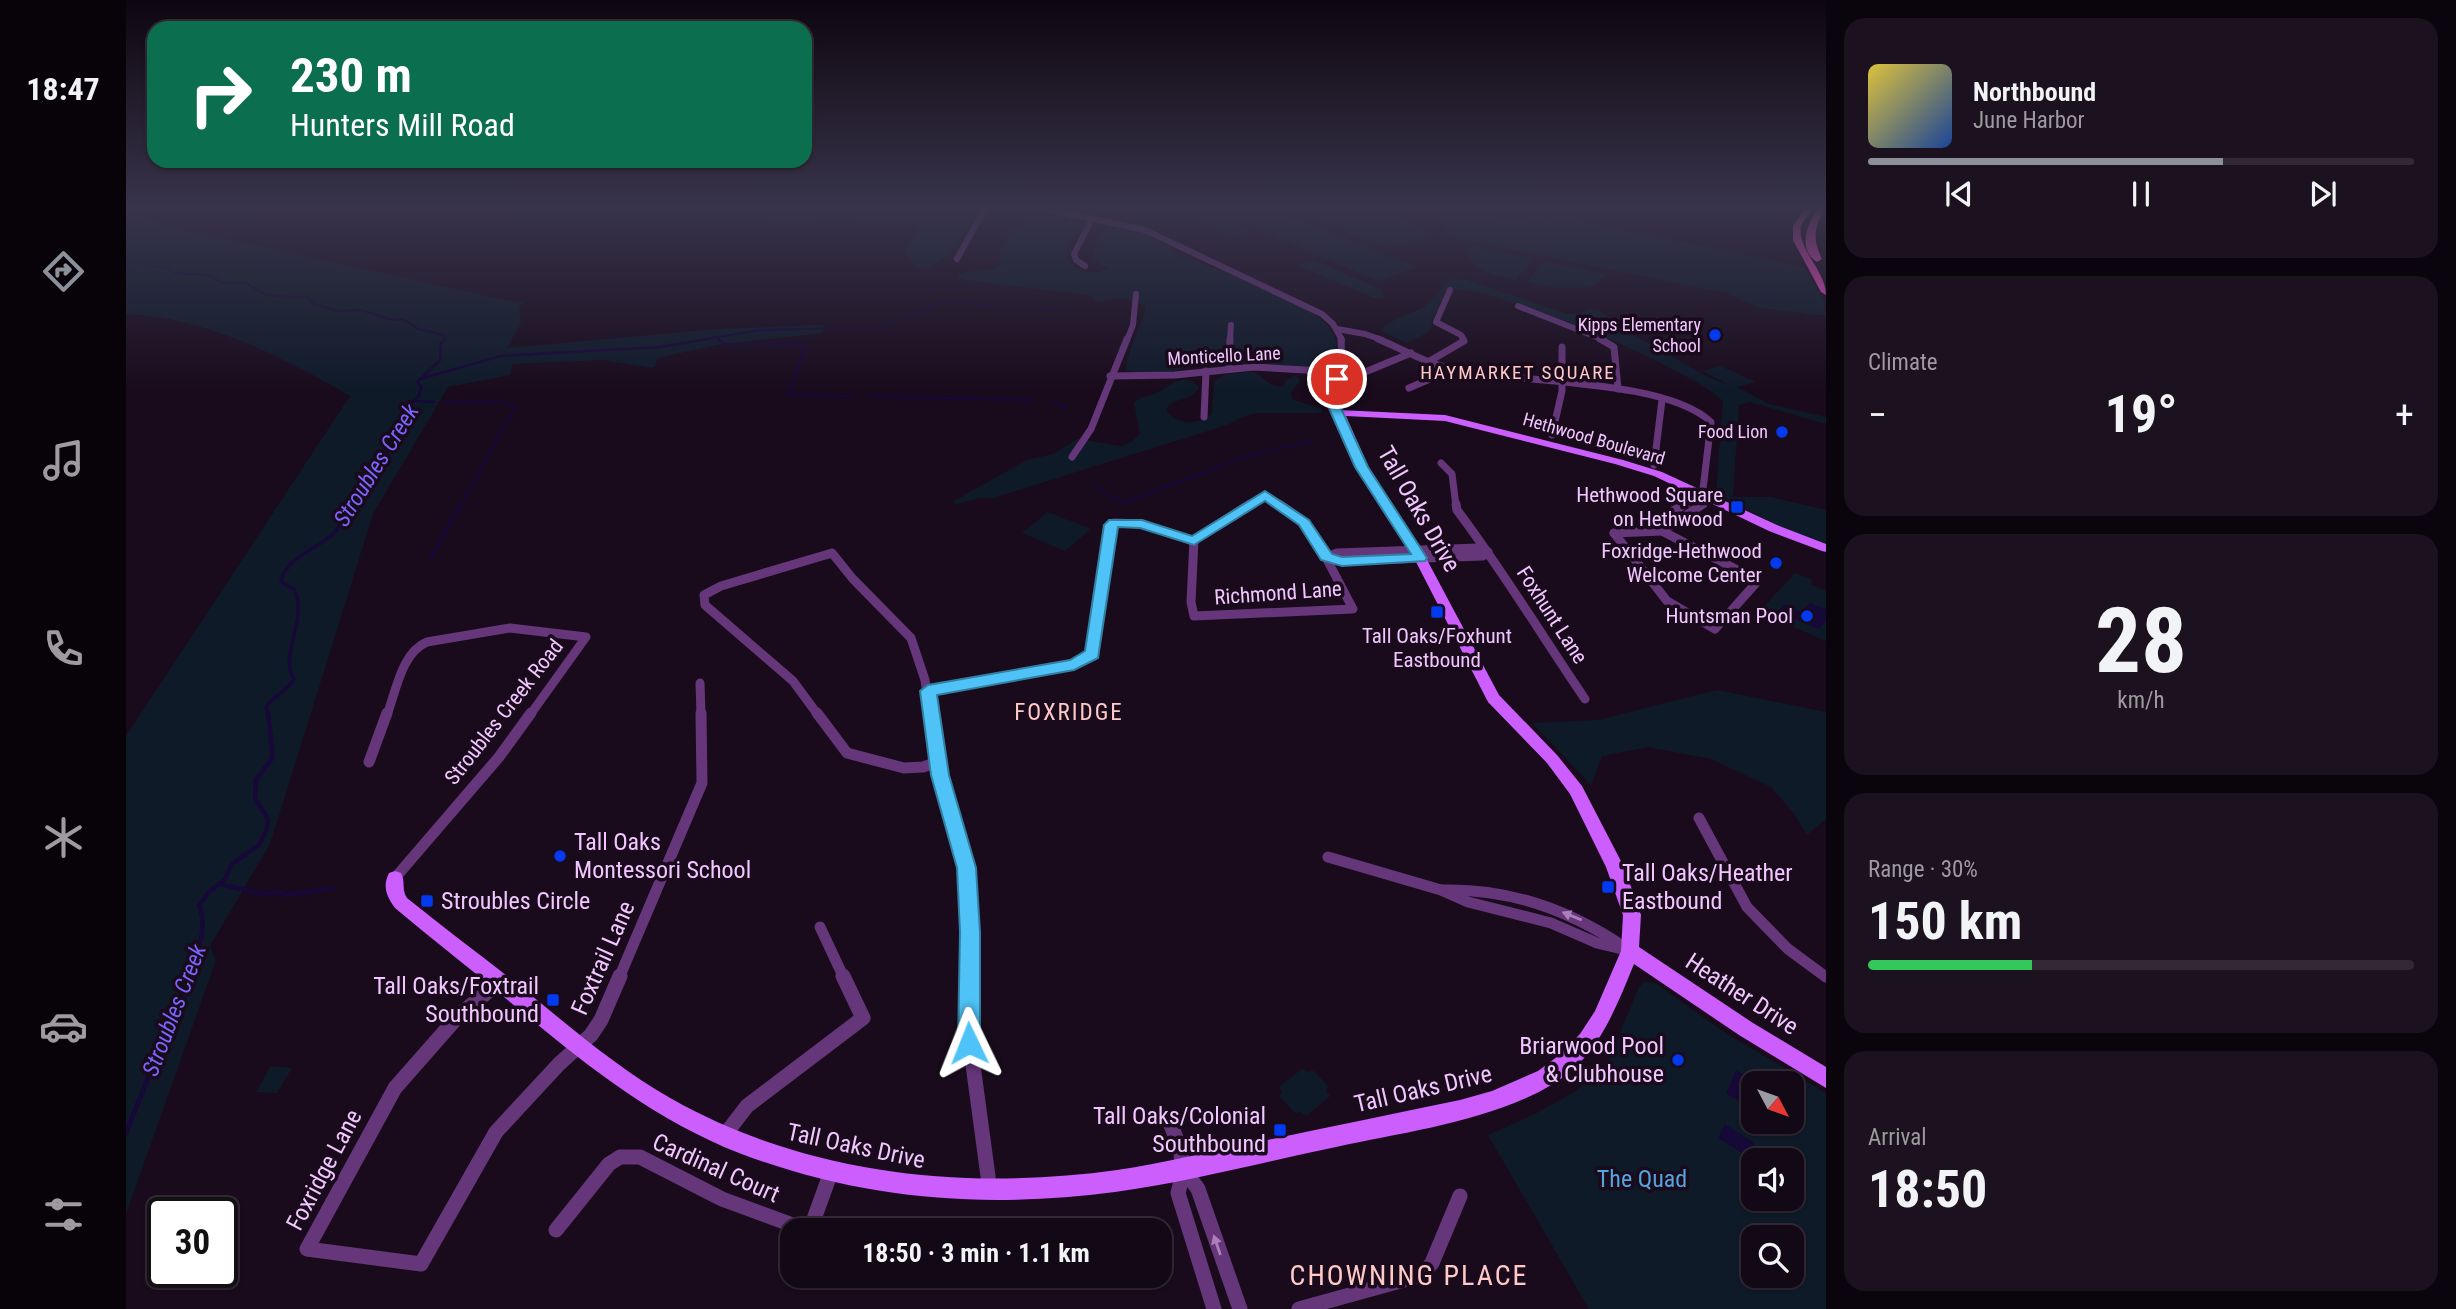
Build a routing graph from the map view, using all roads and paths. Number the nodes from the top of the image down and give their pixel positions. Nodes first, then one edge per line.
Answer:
1 (1230, 269) edge
2 (1813, 269) edge
3 (1450, 290) dead end
4 (1826, 292) edge
5 (1136, 294) dead end
6 (1518, 306) dead end
7 (1231, 326) dead end
8 (1337, 330) junction
9 (1562, 347) dead end
10 (1411, 353) junction
11 (1428, 362) junction
12 (1229, 368) junction
13 (1453, 369) junction
14 (1206, 371) junction
15 (1340, 372) junction
16 (1358, 375) dead end
17 (1111, 376) junction
18 (1563, 382) junction
19 (1409, 388) dead end
20 (1618, 390) junction
21 (1662, 400) junction
22 (1204, 417) dead end
23 (1341, 417) junction
24 (1552, 435) dead end
25 (1072, 457) dead end
26 (1441, 463) dead end
27 (1654, 466) dead end
28 (1700, 500) junction
29 (1662, 531) junction
30 (1194, 541) junction
31 (1826, 548) edge
32 (1488, 552) junction
33 (1418, 554) junction
34 (1326, 557) junction
35 (1826, 558) edge
36 (700, 683) dead end
37 (928, 691) junction
38 (1585, 699) dead end
39 (369, 762) dead end
40 (937, 762) junction
41 (1699, 818) dead end
42 (1328, 857) dead end
43 (395, 878) joint
44 (820, 928) dead end
45 (1630, 951) junction
46 (1826, 977) edge
47 (500, 982) junction
48 (580, 1046) junction
49 (1826, 1078) edge
50 (1168, 1118) dead end
51 (724, 1136) junction
52 (1184, 1170) junction
53 (831, 1172) junction
54 (990, 1191) junction
55 (1460, 1196) dead end
56 (813, 1218) edge
57 (780, 1220) edge
58 (556, 1230) dead end
59 (1214, 1309) edge
60 (1240, 1309) edge
61 (1299, 1309) edge

1 - 8 street
2 - 4 main road
3 - 11 street
5 - 17 street
6 - 20 street
7 - 12 street
8 - 10 street
8 - 15 street, Tall Oaks Drive
9 - 18 street
10 - 11 street
10 - 16 street
11 - 13 street
12 - 14 street, Monticello Lane
12 - 15 street, Monticello Lane
13 - 18 street
13 - 19 street
14 - 17 street, Monticello Lane
14 - 22 street
15 - 23 street, Tall Oaks Drive
17 - 25 street
18 - 20 street
18 - 24 street
20 - 21 street
21 - 27 street
21 - 28 street
23 - 28 street, Hethwood Boulevard
23 - 33 street, Tall Oaks Drive
26 - 32 street, Foxhunt Lane
28 - 29 street
28 - 31 street, Hethwood Boulevard
28 - 35 street, Hethwood Boulevard
29 - 29 street
30 - 34 street, Richmond Lane
30 - 34 street, Richmond Lane
30 - 37 street
32 - 33 street
32 - 38 street, Foxhunt Lane
33 - 34 street, Richmond Lane
33 - 45 street, Tall Oaks Drive
36 - 48 street, Foxtrail Lane
37 - 40 street
37 - 40 street
39 - 43 street, Stroubles Creek Road
40 - 54 street
41 - 46 street
42 - 45 street, Heather Drive
43 - 47 street, Tall Oaks Drive
44 - 51 street
45 - 49 street, Heather Drive
45 - 52 street, Tall Oaks Drive
47 - 48 street, Tall Oaks Drive
47 - 48 street, Foxridge Lane
48 - 51 street, Tall Oaks Drive
50 - 52 street
51 - 53 street, Tall Oaks Drive
52 - 54 street, Tall Oaks Drive
52 - 59 street
60 -> 52 street
53 - 54 street, Tall Oaks Drive
53 - 56 street, Cardinal Court
55 - 61 street
57 - 58 street, Cardinal Court

